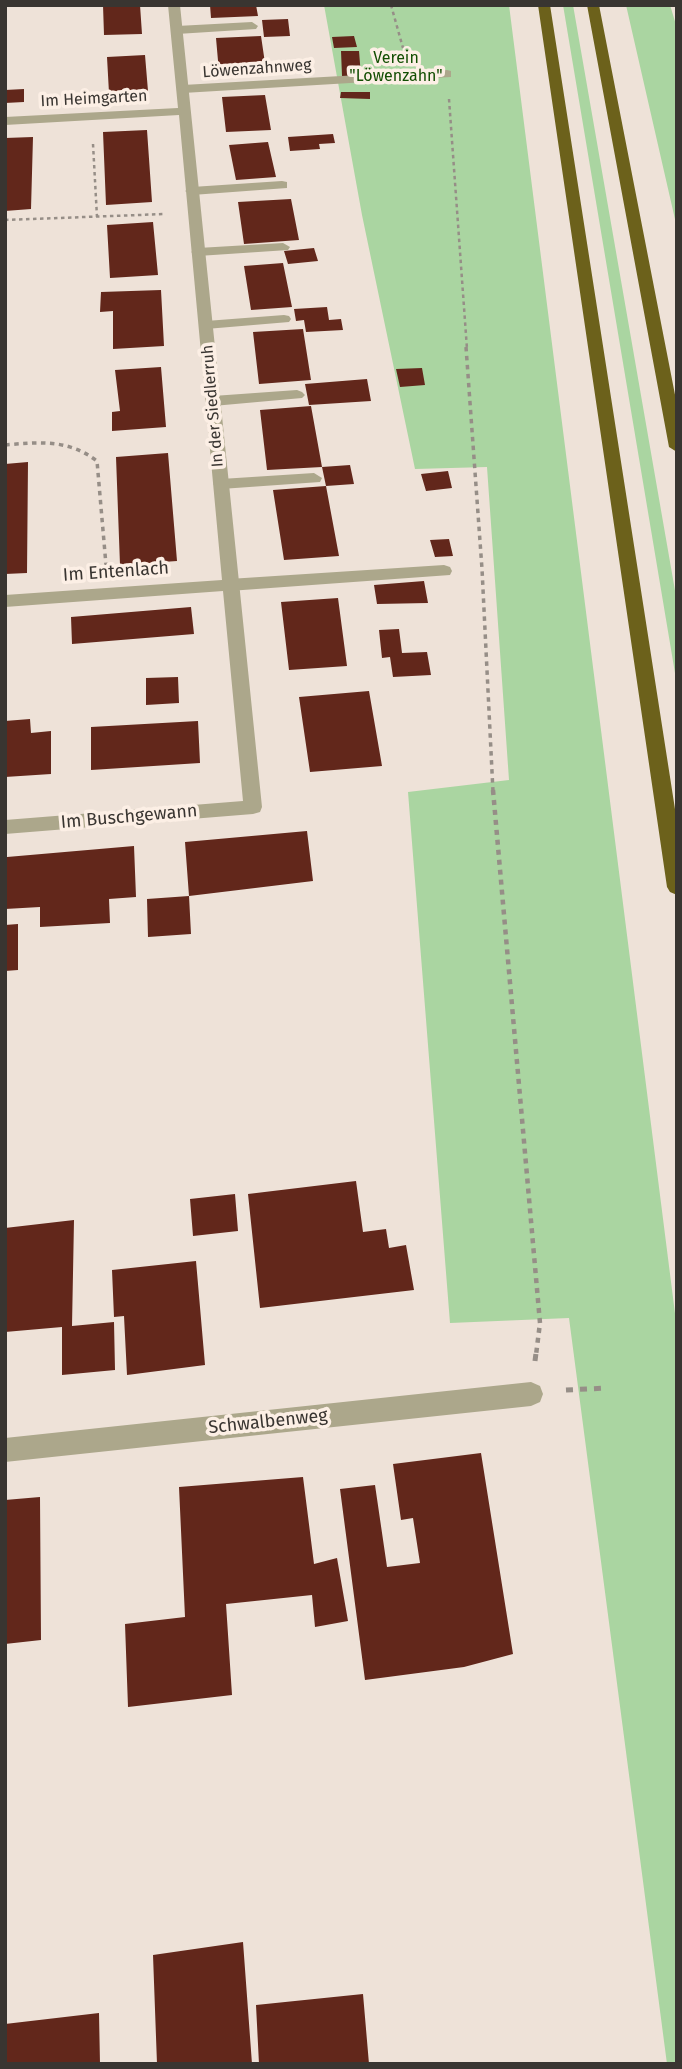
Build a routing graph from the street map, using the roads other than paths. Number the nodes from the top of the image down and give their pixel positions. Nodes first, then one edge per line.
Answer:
1 (174, 5) edge
2 (544, 5) edge
3 (593, 5) edge
4 (252, 26) dead end
5 (177, 30) junction
6 (447, 74) road end
7 (183, 89) junction
8 (185, 111) junction
9 (5, 121) edge
10 (282, 185) dead end
11 (192, 191) junction
12 (283, 247) dead end
13 (198, 252) junction
14 (284, 319) dead end
15 (206, 325) junction
16 (297, 395) dead end
17 (213, 401) junction
18 (677, 447) edge
19 (314, 478) dead end
20 (221, 484) junction
21 (444, 571) dead end
22 (229, 585) junction
23 (5, 601) edge
24 (253, 807) joint
25 (5, 827) edge
26 (677, 887) edge
27 (531, 1394) road end
28 (5, 1450) edge

1 - 5 street, In der Siedlerruh
2 - 26 highway
3 - 18 highway
4 - 5 street
5 - 7 street, In der Siedlerruh
6 - 7 street, Löwenzahnweg
7 - 8 street, In der Siedlerruh
8 - 9 street, Im Heimgarten
8 - 11 street, In der Siedlerruh
10 - 11 street
11 - 13 street, In der Siedlerruh
12 - 13 street
13 - 15 street, In der Siedlerruh
14 - 15 street
15 - 17 street, In der Siedlerruh
16 - 17 street
17 - 20 street, In der Siedlerruh
19 - 20 street
20 - 22 street, In der Siedlerruh
21 - 22 street, Im Entenlach
22 - 23 street, Im Entenlach
22 - 24 street, In der Siedlerruh
24 - 25 street, Im Buschgewann
27 - 28 street, Schwalbenweg

